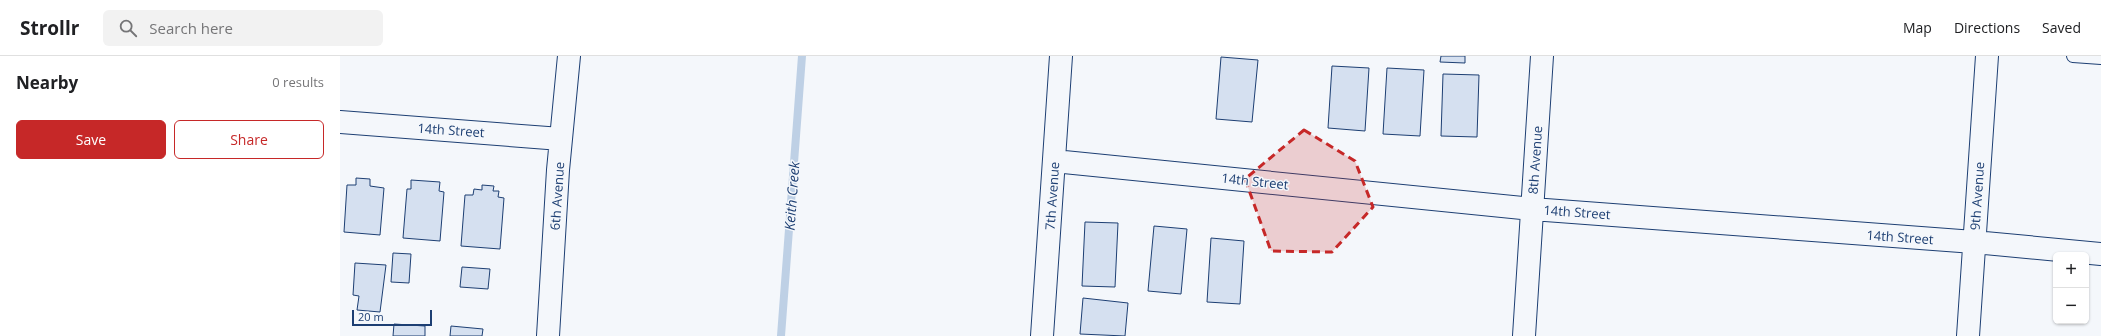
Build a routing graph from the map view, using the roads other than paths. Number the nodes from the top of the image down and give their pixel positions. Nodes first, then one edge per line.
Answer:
1 (569, 56) edge
2 (1061, 56) edge
3 (1542, 56) edge
4 (1987, 56) edge
5 (2073, 56) edge
6 (2101, 58) edge
7 (340, 122) edge
8 (562, 139) junction
9 (1054, 161) junction
10 (1532, 209) junction
11 (1974, 242) junction
12 (2101, 254) edge
13 (548, 336) edge
14 (1042, 336) edge
15 (1524, 336) edge
16 (1968, 336) edge

1 - 8 street, 6th Avenue
2 - 9 street, 7th Avenue
3 - 10 street, 8th Avenue
4 - 11 street, 9th Avenue
5 - 6 lane
7 - 8 street, 14th Street
8 - 13 street, 6th Avenue
9 - 10 street, 14th Street
9 - 14 street, 7th Avenue
10 - 11 street, 14th Street
10 - 15 street, 8th Avenue
11 - 12 street, 14th Street
11 - 16 street, 9th Avenue

